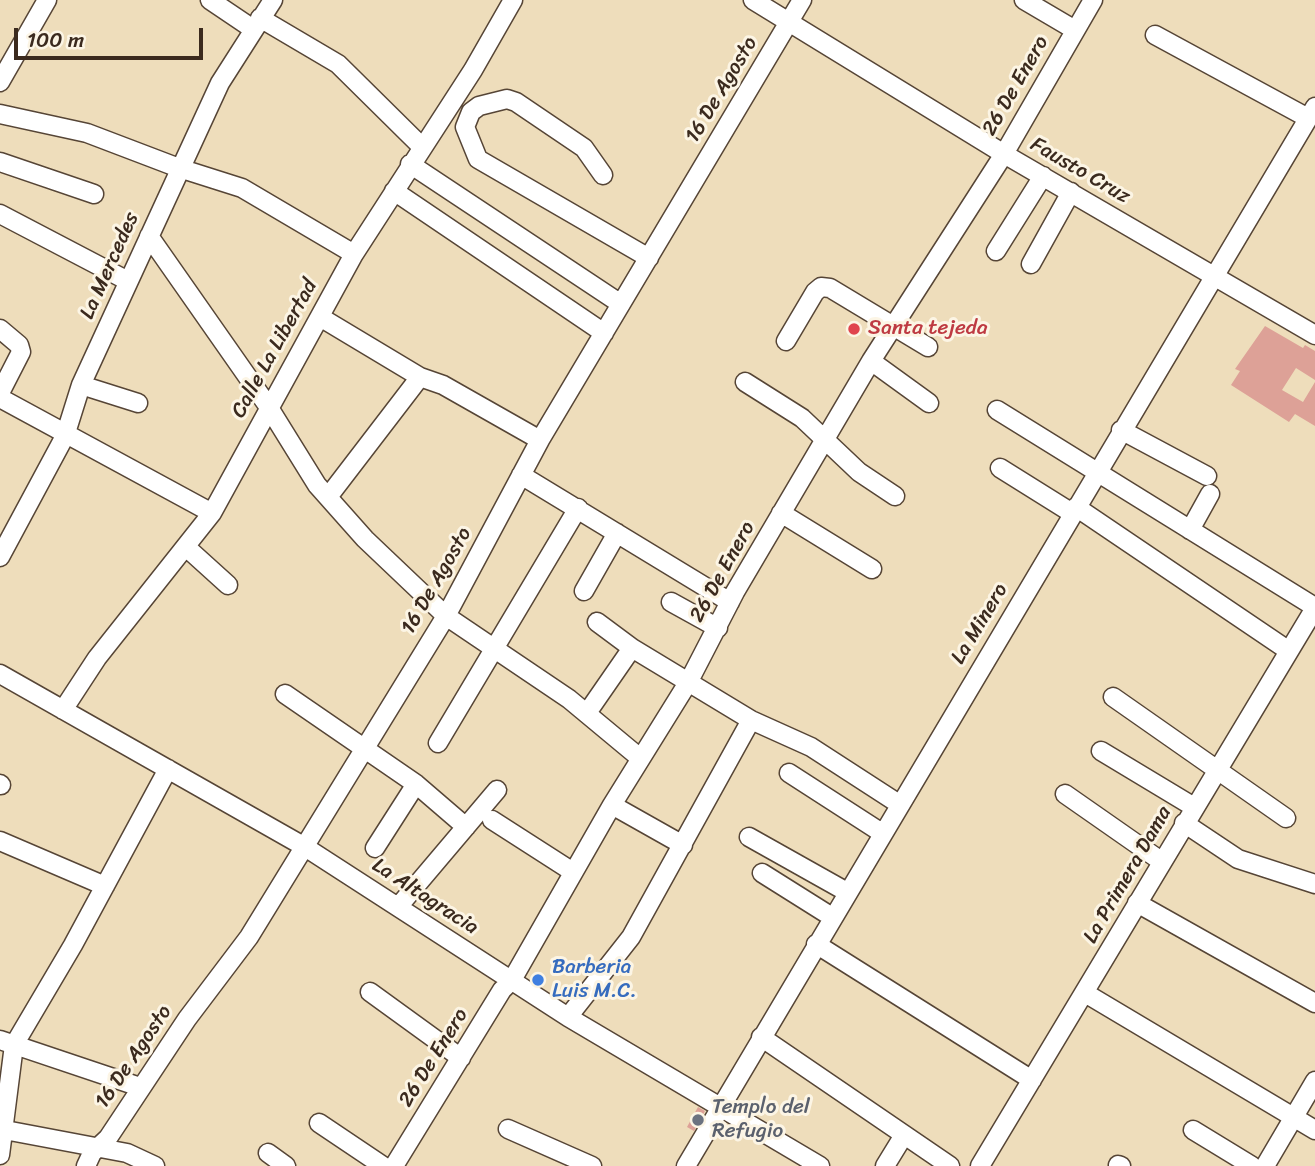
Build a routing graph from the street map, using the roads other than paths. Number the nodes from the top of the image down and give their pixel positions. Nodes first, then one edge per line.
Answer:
1 (47, 0) edge
2 (210, 0) edge
3 (273, 0) edge
4 (513, 0) edge
5 (753, 0) edge
6 (802, 0) edge
7 (1024, 0) edge
8 (1093, 0) edge
9 (789, 22) junction
10 (256, 23) junction
11 (1075, 30) junction
12 (1155, 35) dead end
13 (6, 58) edge
14 (0, 82) edge
15 (1312, 112) edge
16 (0, 114) edge
17 (422, 147) junction
18 (1004, 153) junction
19 (0, 162) edge
20 (410, 164) junction
21 (179, 168) junction
22 (603, 175) dead end
23 (1043, 176) junction
24 (394, 191) junction
25 (1071, 192) junction
26 (94, 194) dead end
27 (0, 214) edge
28 (149, 236) junction
29 (996, 251) dead end
30 (354, 254) junction
31 (649, 258) junction
32 (1031, 264) dead end
33 (1214, 274) junction
34 (128, 281) junction
35 (621, 304) junction
36 (320, 317) junction
37 (893, 325) junction
38 (0, 329) edge
39 (604, 332) junction
40 (1315, 335) edge
41 (786, 341) dead end
42 (928, 347) dead end
43 (871, 361) junction
44 (420, 377) junction
45 (745, 382) dead end
46 (82, 385) junction
47 (0, 396) edge
48 (138, 403) dead end
49 (929, 403) dead end
50 (268, 406) junction
51 (998, 410) dead end
52 (1121, 430) junction
53 (65, 436) junction
54 (540, 440) junction
55 (824, 441) junction
56 (1000, 468) dead end
57 (1096, 472) junction
58 (522, 475) junction
59 (1207, 476) dead end
60 (1210, 494) dead end
61 (895, 496) dead end
62 (328, 497) junction
63 (578, 508) junction
64 (1074, 510) junction
65 (212, 513) junction
66 (782, 513) junction
67 (1190, 530) junction
68 (617, 533) junction
69 (186, 547) junction
70 (0, 557) edge
71 (872, 569) dead end
72 (228, 584) dead end
73 (584, 591) dead end
74 (671, 602) dead end
75 (730, 602) junction
76 (1315, 608) edge
77 (446, 616) junction
78 (597, 622) dead end
79 (718, 628) junction
80 (496, 647) junction
81 (632, 648) junction
82 (1289, 650) junction
83 (0, 674) edge
84 (688, 681) junction
85 (285, 694) dead end
86 (1113, 697) dead end
87 (63, 710) junction
88 (587, 713) junction
89 (751, 720) junction
90 (438, 743) dead end
91 (362, 750) junction
92 (1101, 751) dead end
93 (640, 758) junction
94 (168, 769) junction
95 (1217, 770) junction
96 (789, 773) dead end
97 (416, 784) junction
98 (498, 790) dead end
99 (1065, 794) dead end
100 (899, 804) junction
101 (612, 805) junction
102 (1194, 807) junction
103 (1286, 818) dead end
104 (492, 820) dead end
105 (1184, 824) junction
106 (466, 827) junction
107 (882, 833) junction
108 (749, 837) dead end
109 (0, 841) edge
110 (683, 845) junction
111 (304, 847) junction
112 (375, 848) dead end
113 (1161, 861) junction
114 (573, 872) junction
115 (762, 873) dead end
116 (1315, 884) edge
117 (105, 886) junction
118 (847, 892) junction
119 (1137, 903) junction
120 (398, 907) junction
121 (832, 917) junction
122 (816, 944) junction
123 (512, 980) junction
124 (370, 992) dead end
125 (1085, 993) junction
126 (1315, 1003) edge
127 (568, 1017) junction
128 (761, 1037) junction
129 (7, 1043) edge
130 (461, 1058) junction
131 (1032, 1080) junction
132 (1315, 1081) edge
133 (140, 1087) junction
134 (720, 1107) junction
135 (1295, 1115) junction
136 (319, 1123) dead end
137 (2, 1129) edge
138 (508, 1129) dead end
139 (1315, 1129) edge
140 (1192, 1130) dead end
141 (904, 1135) junction
142 (99, 1147) junction
143 (268, 1153) dead end
144 (0, 1155) edge
145 (86, 1166) edge
146 (155, 1166) edge
147 (286, 1166) edge
148 (383, 1166) edge
149 (394, 1166) edge
150 (592, 1166) edge
151 (686, 1166) edge
152 (820, 1166) edge
153 (885, 1166) edge
154 (950, 1166) edge
155 (980, 1166) edge
156 (1252, 1166) edge
157 (1265, 1166) edge

1 - 13 street
2 - 10 street
3 - 10 street, La Mercedes
4 - 17 street, Calle La Libertad
5 - 9 street, Fausto Cruz
6 - 9 street, 16 De Agosto
7 - 11 street
8 - 11 street, 26 De Enero
9 - 18 street, Fausto Cruz
9 - 31 street, 16 De Agosto
10 - 17 street
10 - 21 street, La Mercedes
11 - 18 street, 26 De Enero
12 - 15 street
13 - 14 street
15 - 33 street, La Minero
16 - 21 street
17 - 20 street, Calle La Libertad
18 - 23 street, Fausto Cruz
18 - 37 street, 26 De Enero
19 - 26 street
20 - 24 street, Calle La Libertad
20 - 35 street
21 - 28 street, La Mercedes
21 - 30 street
22 - 31 street
23 - 25 street, Fausto Cruz
23 - 29 street
24 - 30 street, Calle La Libertad
24 - 39 street
25 - 32 street
25 - 33 street, Fausto Cruz
27 - 34 street
28 - 34 street, La Mercedes
28 - 50 street
30 - 36 street, Calle La Libertad
31 - 35 street, 16 De Agosto
33 - 40 street, Fausto Cruz
33 - 52 street, La Minero
34 - 46 street, La Mercedes
35 - 39 street, 16 De Agosto
36 - 44 street
36 - 50 street, Calle La Libertad
37 - 41 street
37 - 42 street
37 - 43 street, 26 De Enero
38 - 47 street
39 - 54 street, 16 De Agosto
43 - 49 street
43 - 55 street, 26 De Enero
44 - 54 street
44 - 62 street
45 - 55 street
46 - 48 street
46 - 53 street, La Mercedes
47 - 53 street
50 - 62 street
50 - 65 street, Calle La Libertad
51 - 57 street
52 - 57 street, La Minero
52 - 59 street
53 - 65 street
53 - 70 street, La Mercedes
54 - 58 street, 16 De Agosto
55 - 61 street
55 - 66 street, 26 De Enero
56 - 64 street
57 - 64 street, La Minero
57 - 67 street
58 - 63 street
58 - 77 street, 16 De Agosto
60 - 67 street
62 - 77 street
63 - 68 street
63 - 80 street
64 - 82 street
64 - 100 street, La Minero
65 - 69 street, Calle La Libertad
66 - 71 street
66 - 75 street, 26 De Enero
67 - 76 street
68 - 73 street
68 - 75 street
69 - 72 street
69 - 87 street, Calle La Libertad
74 - 79 street
75 - 79 street, 26 De Enero
76 - 82 street, La Primera Dama
77 - 80 street
77 - 91 street, 16 De Agosto
78 - 81 street
79 - 84 street, 26 De Enero
80 - 88 street
80 - 90 street
81 - 84 street
81 - 88 street
82 - 95 street, La Primera Dama
83 - 87 street, La Altagracia
84 - 89 street
84 - 93 street, 26 De Enero
85 - 91 street
86 - 95 street
87 - 94 street, La Altagracia
88 - 93 street
89 - 100 street
89 - 110 street
91 - 97 street
91 - 111 street, 16 De Agosto
92 - 102 street
93 - 101 street, 26 De Enero
94 - 111 street, La Altagracia
94 - 117 street
95 - 102 street, La Primera Dama
95 - 103 street
96 - 107 street
97 - 106 street
97 - 112 street
98 - 106 street
99 - 113 street
100 - 107 street, La Minero
101 - 110 street
101 - 114 street, 26 De Enero
102 - 105 street, La Primera Dama
104 - 114 street
105 - 113 street, La Primera Dama
105 - 116 street
106 - 120 street
107 - 118 street, La Minero
108 - 118 street
109 - 117 street
110 - 127 street
111 - 120 street, La Altagracia
111 - 133 street, 16 De Agosto
113 - 119 street, La Primera Dama
114 - 123 street, 26 De Enero
115 - 121 street
117 - 129 street
118 - 121 street, La Minero
119 - 125 street, La Primera Dama
119 - 126 street
120 - 123 street, La Altagracia
121 - 122 street, La Minero
122 - 128 street, La Minero
122 - 131 street
123 - 127 street, La Altagracia
123 - 130 street, 26 De Enero
124 - 130 street
125 - 131 street, La Primera Dama
125 - 135 street
127 - 134 street, La Altagracia
128 - 134 street, La Minero
128 - 141 street
129 - 133 street
129 - 137 street
130 - 149 street, 26 De Enero
131 - 155 street, La Primera Dama
132 - 135 street
133 - 142 street, 16 De Agosto
134 - 151 street, La Minero
134 - 152 street, La Altagracia
135 - 139 street
135 - 157 street
136 - 148 street
137 - 142 street
137 - 144 street
138 - 150 street
140 - 156 street
141 - 153 street
141 - 154 street
142 - 145 street, 16 De Agosto
142 - 146 street
143 - 147 street

